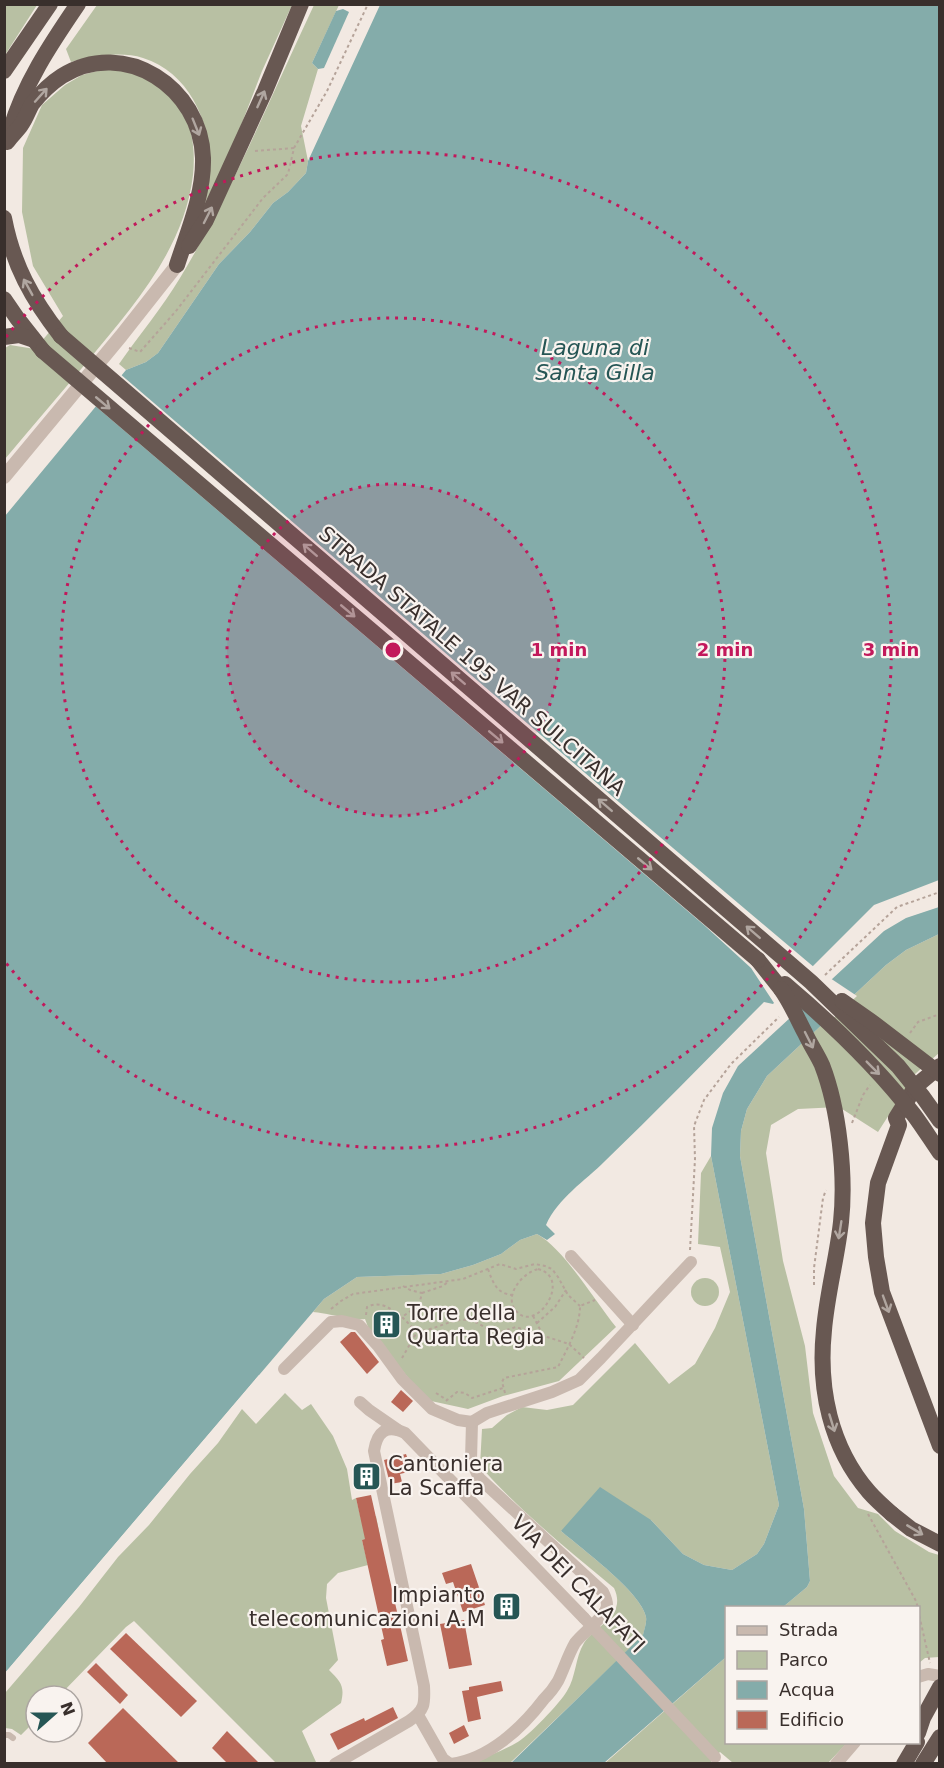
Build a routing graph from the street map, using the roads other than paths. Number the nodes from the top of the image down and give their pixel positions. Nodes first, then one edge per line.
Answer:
1 (50, 4) edge
2 (78, 4) edge
3 (301, 4) edge
4 (4, 70) edge
5 (6, 147) edge
6 (4, 218) edge
7 (177, 265) junction
8 (4, 299) edge
9 (4, 337) edge
10 (39, 346) junction
11 (5, 476) edge
12 (758, 960) junction
13 (818, 979) junction
14 (939, 1066) edge
15 (939, 1074) edge
16 (939, 1121) edge
17 (939, 1153) edge
18 (571, 1256) dead end
19 (691, 1262) road end
20 (633, 1325) junction
21 (284, 1369) dead end
22 (360, 1402) dead end
23 (472, 1422) junction
24 (398, 1430) junction
25 (939, 1446) edge
26 (939, 1544) edge
27 (920, 1677) edge
28 (937, 1679) edge
29 (939, 1707) edge
30 (418, 1715) junction
31 (920, 1730) edge
32 (4, 1735) edge
33 (920, 1736) edge
34 (939, 1737) edge
35 (13, 1738) dead end
36 (854, 1744) edge
37 (915, 1744) edge
38 (939, 1757) edge
39 (351, 1759) edge
40 (718, 1760) edge
41 (334, 1764) edge
42 (451, 1764) edge
43 (836, 1764) edge
44 (904, 1764) edge
45 (924, 1764) edge

1 - 4 highway
2 - 5 highway
7 -> 3 highway
5 -> 7 highway
13 -> 6 highway, STRADA STATALE 195 VAR SULCITANA, bridge
7 - 11 street
8 - 10 highway, STRADA STATALE 195 VAR SULCITANA
9 - 10 highway
10 -> 12 highway, STRADA STATALE 195 VAR SULCITANA, bridge
12 -> 17 highway, STRADA STATALE 195 VAR SULCITANA, bridge
12 -> 26 highway, bridge
13 - 15 highway, bridge
13 - 16 highway, STRADA STATALE 195 VAR SULCITANA, bridge
14 -> 25 highway
18 - 20 street
19 - 20 street
20 - 23 street
21 - 23 street
22 - 24 street, VIA DEI CALAFATI
23 - 42 street
24 - 30 street
24 - 40 street, VIA DEI CALAFATI, bridge
27 - 28 street
28 - 31 highway
29 - 33 highway
30 - 39 street
30 - 42 street
32 - 35 lane
34 - 45 highway
36 - 43 street
37 - 44 highway
38 - 45 highway
39 - 41 street

